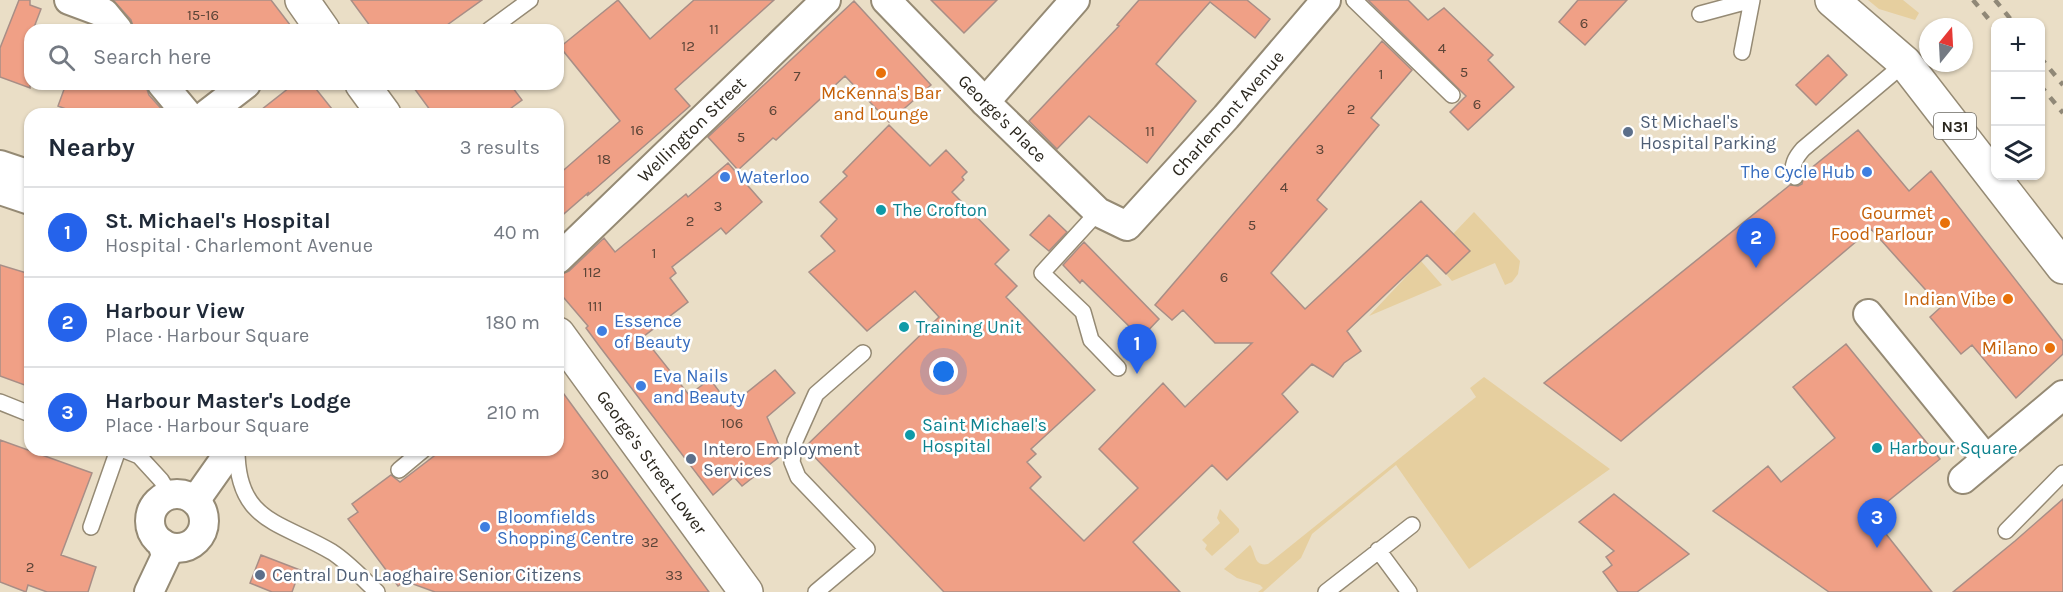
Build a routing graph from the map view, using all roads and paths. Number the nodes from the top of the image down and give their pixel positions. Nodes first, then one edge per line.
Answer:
1 (69, 0) edge
2 (302, 0) edge
3 (530, 0) edge
4 (826, 0) edge
5 (886, 0) edge
6 (1075, 0) edge
7 (1326, 0) edge
8 (1354, 0) edge
9 (1752, 0) edge
10 (1832, 0) edge
11 (1700, 14) dead end
12 (113, 24) edge
13 (319, 24) edge
14 (497, 24) edge
15 (1742, 52) dead end
16 (1905, 63) junction
17 (167, 90) edge
18 (238, 90) edge
19 (366, 90) edge
20 (1452, 95) dead end
21 (984, 102) junction
22 (182, 108) edge
23 (215, 108) edge
24 (380, 108) edge
25 (0, 165) edge
26 (24, 174) edge
27 (1795, 177) dead end
28 (0, 190) edge
29 (24, 198) edge
30 (1098, 212) junction
31 (1127, 226) joint
32 (564, 253) edge
33 (2063, 267) edge
34 (1868, 314) dead end
35 (564, 344) edge
36 (863, 353) dead end
37 (1118, 368) dead end
38 (2063, 395) edge
39 (0, 402) edge
40 (24, 412) edge
41 (116, 456) edge
42 (139, 456) edge
43 (225, 456) edge
44 (237, 456) edge
45 (416, 456) edge
46 (1986, 459) junction
47 (399, 470) dead end
48 (2063, 473) edge
49 (1963, 479) dead end
50 (182, 498) junction
51 (1412, 525) dead end
52 (91, 527) dead end
53 (2006, 531) dead end
54 (162, 543) junction
55 (1378, 550) junction
56 (149, 592) edge
57 (377, 592) edge
58 (746, 592) edge
59 (816, 592) edge
60 (1326, 592) edge
61 (1409, 592) edge

1 - 12 street
2 - 13 main road
3 - 14 lane
4 - 32 street, Wellington Street
5 - 21 street, George's Place
6 - 21 street
7 - 31 street, Charlemont Avenue
8 - 20 lane
9 - 11 lane
9 - 15 lane
10 - 16 main road, N31
16 - 27 lane
16 - 33 main road, N31
17 - 22 street
18 - 23 street
19 - 24 main road
21 - 30 street, George's Place
25 - 26 street
28 - 29 street
30 - 31 street, George's Place
30 - 37 lane
34 - 46 street
35 - 58 main road, George's Street Lower
36 - 59 lane
38 - 46 street
39 - 40 lane
41 - 52 lane
42 - 50 lane
43 - 50 street
44 - 57 lane
45 - 47 lane
46 - 49 street
48 - 53 lane
50 - 54 street
50 - 54 street
51 - 55 lane
54 - 56 street
55 - 60 lane
55 - 61 lane

